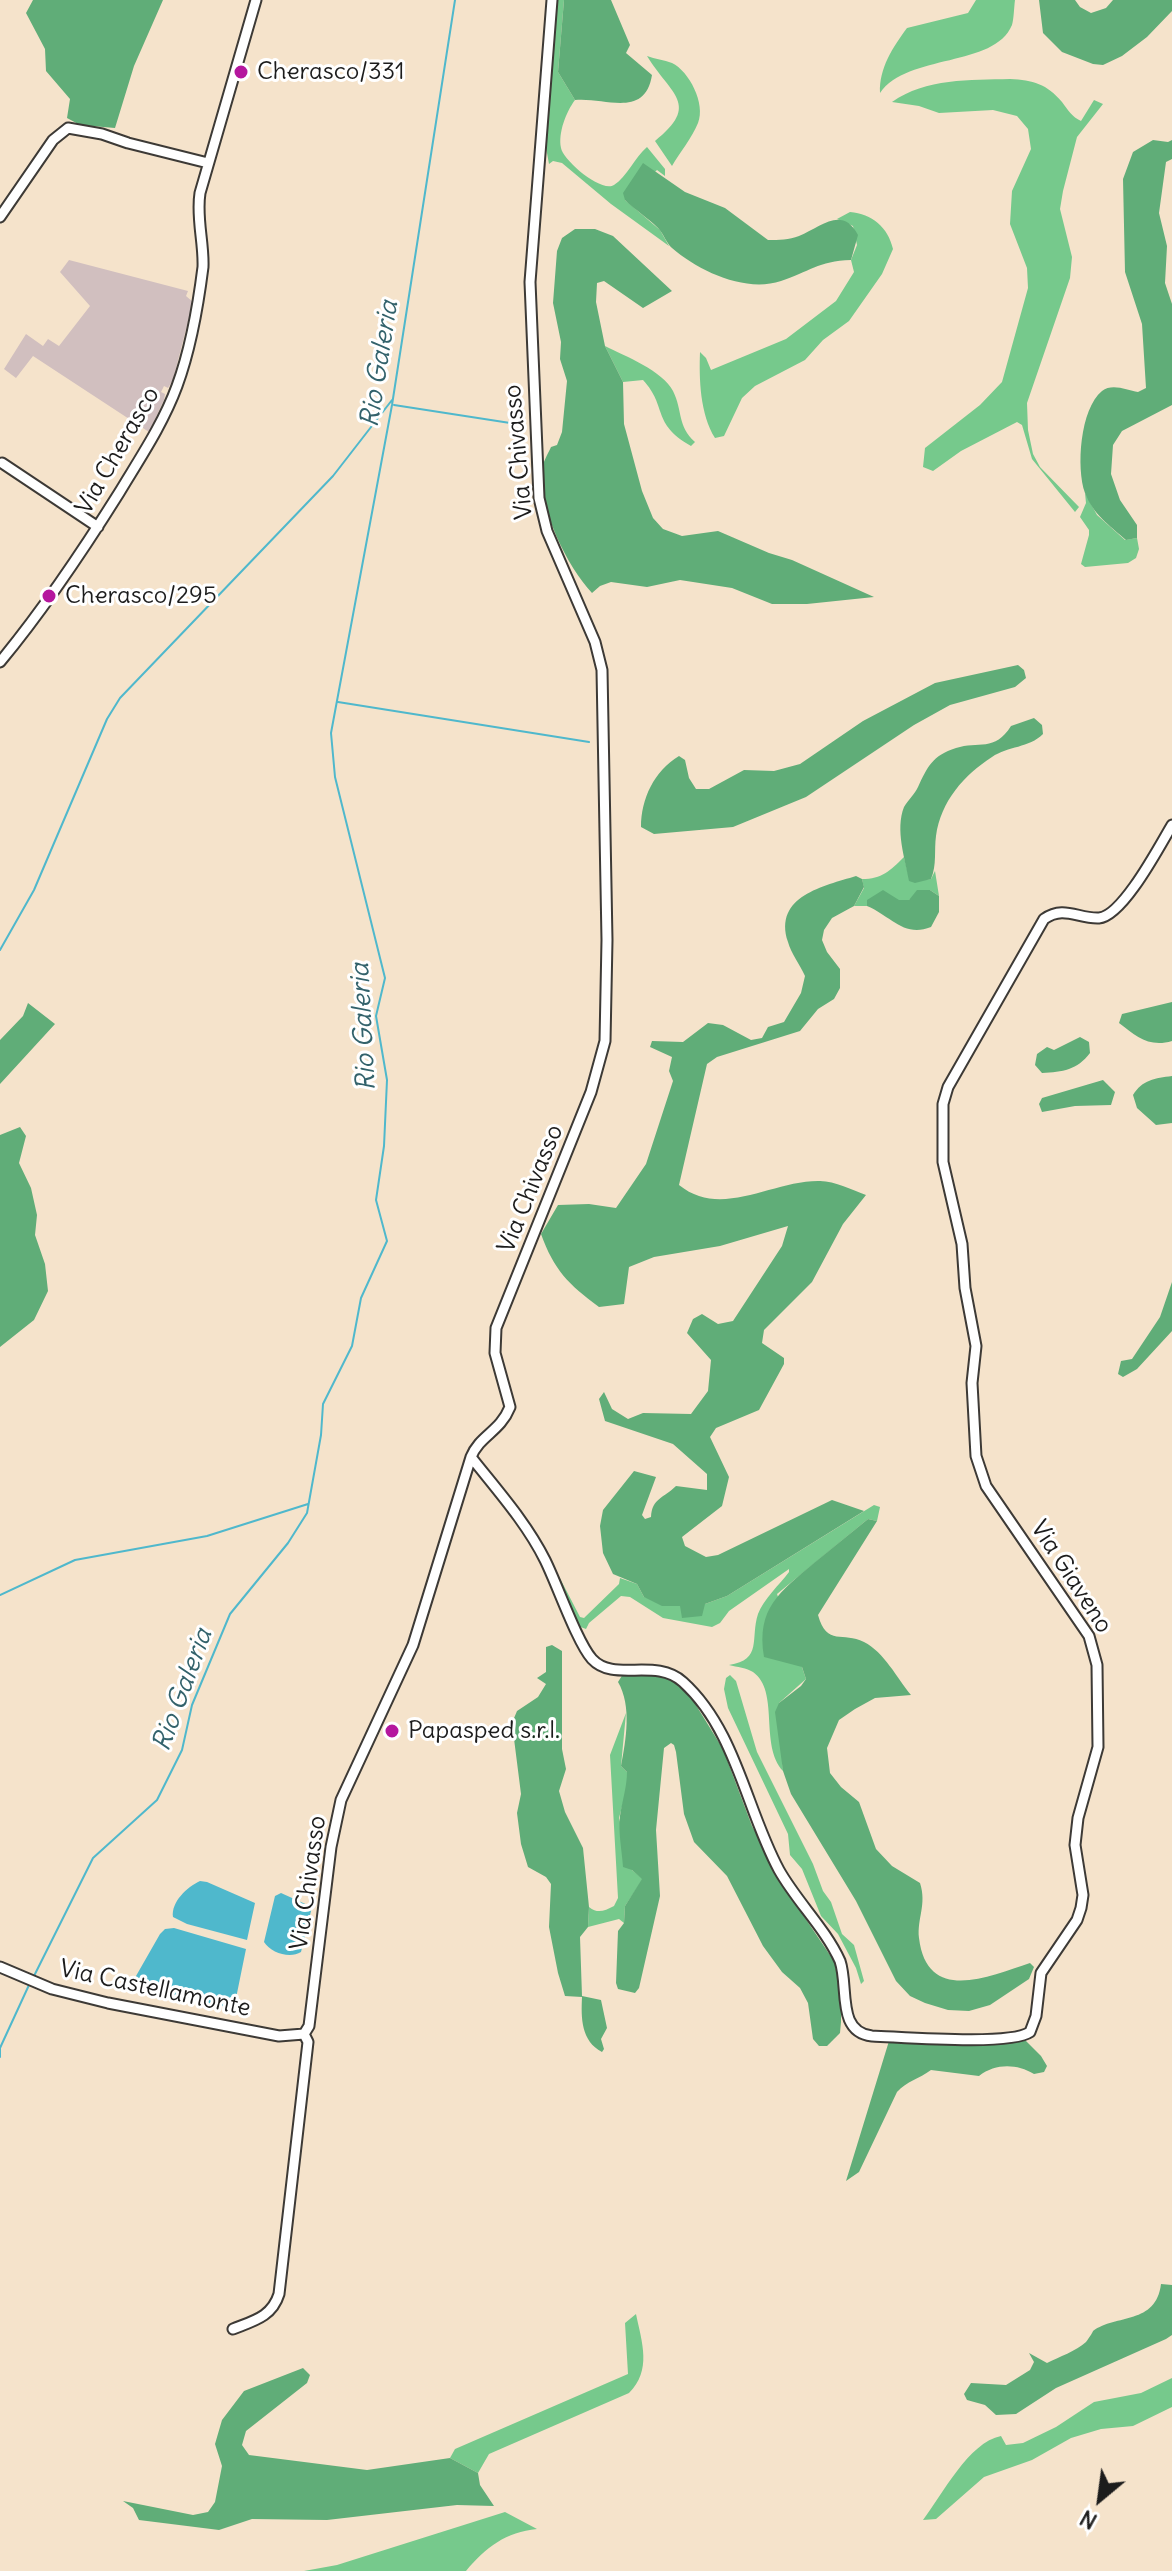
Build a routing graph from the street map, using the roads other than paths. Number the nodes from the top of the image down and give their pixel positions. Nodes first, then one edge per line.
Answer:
1 (256, 0) edge
2 (552, 0) edge
3 (208, 163) junction
4 (0, 217) edge
5 (2, 463) dead end
6 (98, 527) junction
7 (0, 662) edge
8 (1172, 825) edge
9 (471, 1457) junction
10 (0, 1967) edge
11 (304, 2034) junction
12 (233, 2329) dead end

1 - 3 street, Via Cherasco
2 - 9 street, Via Chivasso
3 - 4 street
3 - 6 street, Via Cherasco
5 - 6 street
6 - 7 street, Via Cherasco
8 - 9 street, Via Giaveno
9 - 11 street, Via Chivasso
10 - 11 street, Via Castellamonte
11 - 12 street, Via Chivasso

